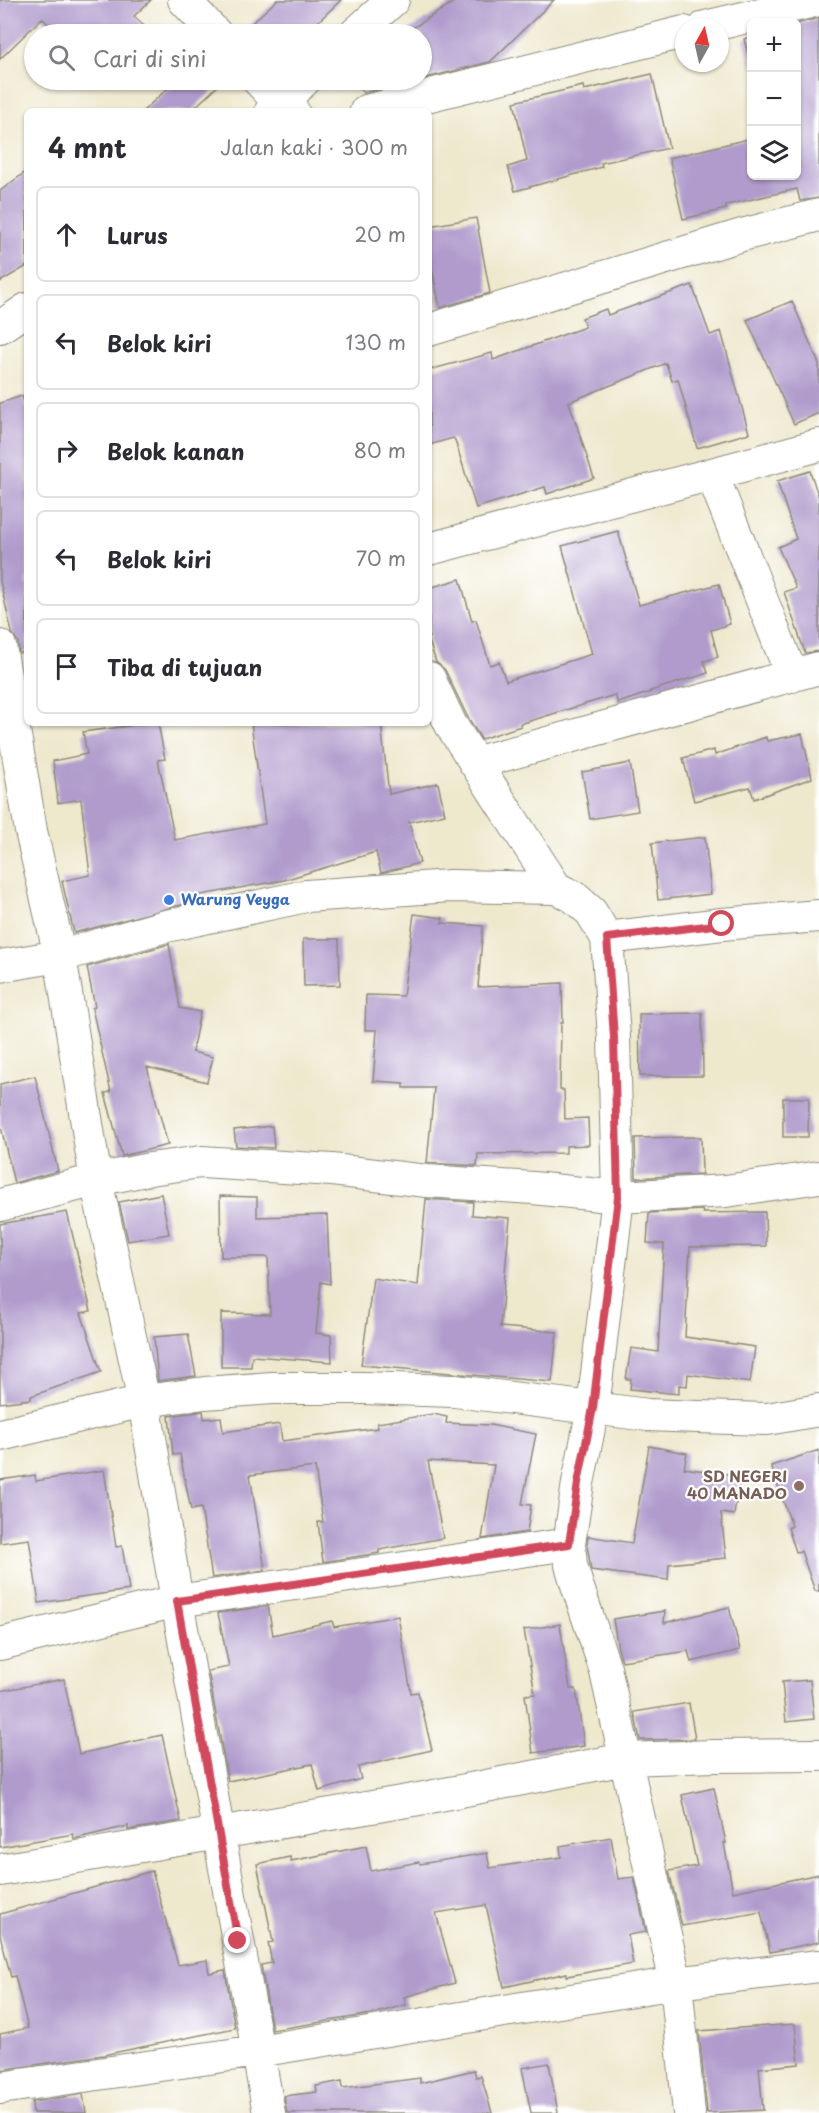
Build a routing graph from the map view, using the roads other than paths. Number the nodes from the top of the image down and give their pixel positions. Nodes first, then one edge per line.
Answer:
1 (184, 0) edge
2 (393, 0) edge
3 (819, 0) edge
4 (729, 21) edge
5 (207, 24) edge
6 (366, 24) edge
7 (675, 34) edge
8 (266, 90) edge
9 (296, 90) edge
10 (281, 108) edge
11 (378, 108) edge
12 (819, 215) edge
13 (24, 311) edge
14 (0, 327) edge
15 (432, 329) edge
16 (819, 445) edge
17 (712, 474) junction
18 (432, 548) edge
19 (0, 646) edge
20 (806, 672) edge
21 (432, 684) edge
22 (13, 719) edge
23 (475, 763) junction
24 (556, 888) junction
25 (819, 916) edge
26 (607, 938) junction
27 (60, 956) junction
28 (0, 966) edge
29 (819, 1176) edge
30 (96, 1180) junction
31 (618, 1197) junction
32 (0, 1205) edge
33 (144, 1401) junction
34 (593, 1408) junction
35 (819, 1410) edge
36 (0, 1435) edge
37 (569, 1544) junction
38 (177, 1601) junction
39 (0, 1644) edge
40 (819, 1755) edge
41 (625, 1759) junction
42 (220, 1832) junction
43 (0, 1870) edge
44 (819, 1966) edge
45 (676, 1983) junction
46 (258, 2051) junction
47 (0, 2088) edge
48 (269, 2113) edge
49 (689, 2113) edge

1 - 5 street
2 - 6 street
3 - 4 street
7 - 11 street
8 - 10 street
9 - 10 street
12 - 15 street
13 - 14 street
16 - 17 street
17 - 18 street
17 - 20 street
19 - 22 street
20 - 23 street
21 - 23 street
22 - 27 street
23 - 24 street
24 - 26 street
24 - 27 street
25 - 26 street
26 - 31 street
27 - 28 street
27 - 30 street
29 - 31 street
30 - 31 street
30 - 32 street
30 - 33 street
31 - 34 street
33 - 34 street
33 - 36 street
33 - 38 street
34 - 35 street
34 - 37 street
37 - 38 street
37 - 41 street
38 - 39 street
38 - 42 street
40 - 41 street
41 - 42 street
41 - 45 street
42 - 43 street
42 - 46 street
44 - 45 street
45 - 46 street
45 - 49 street
46 - 47 street
46 - 48 street

